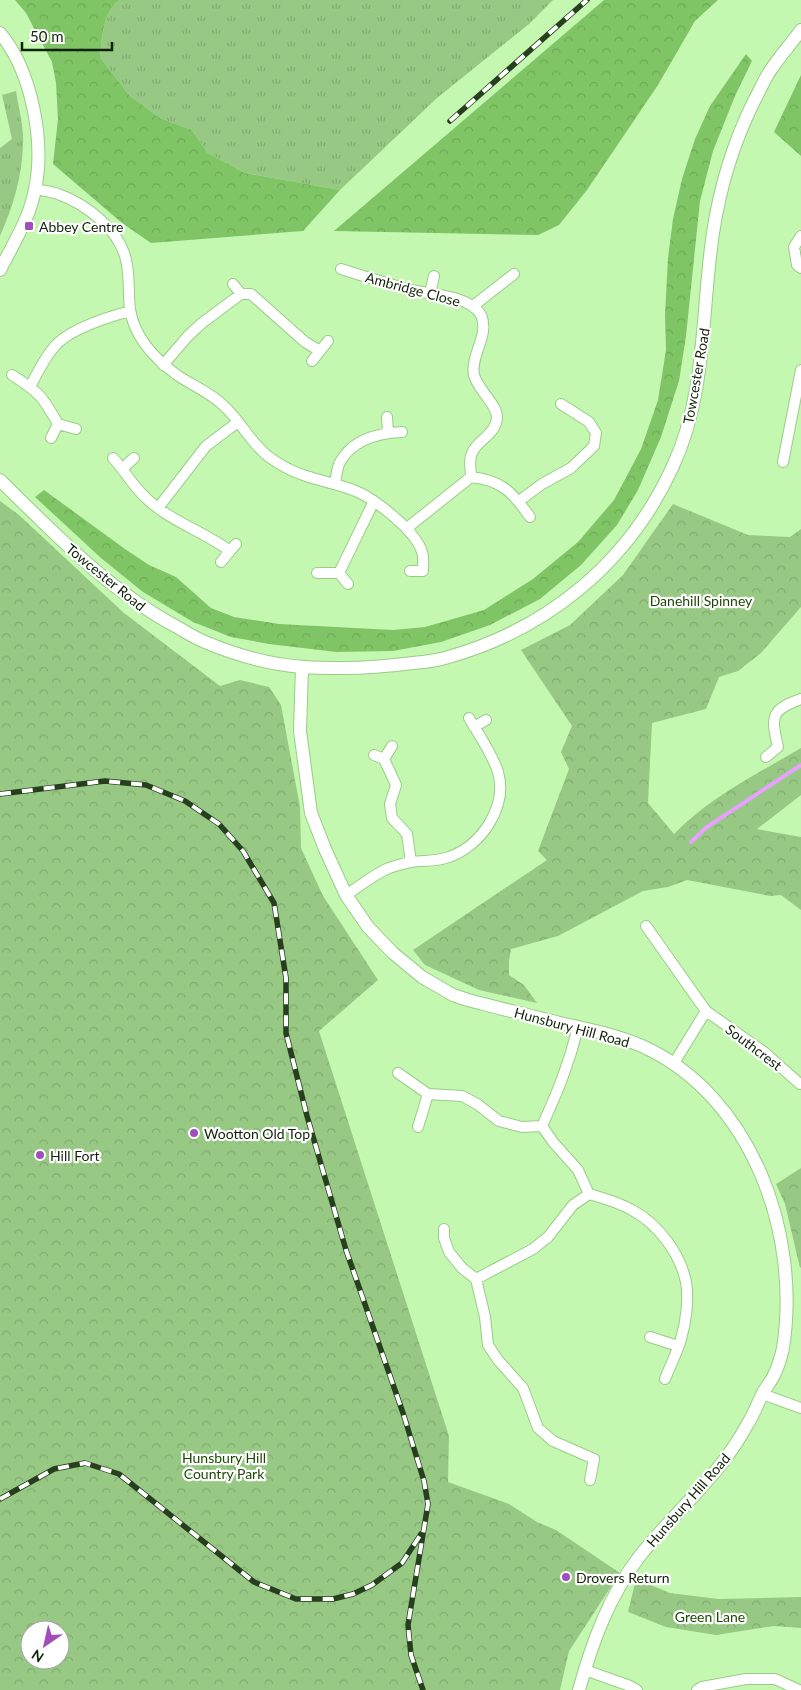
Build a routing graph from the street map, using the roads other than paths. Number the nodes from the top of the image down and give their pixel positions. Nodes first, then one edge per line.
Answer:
1 (801, 30) edge
2 (0, 33) edge
3 (35, 190) junction
4 (801, 236) edge
5 (801, 268) edge
6 (341, 269) dead end
7 (0, 270) edge
8 (514, 274) dead end
9 (434, 276) dead end
10 (233, 284) dead end
11 (430, 293) junction
12 (240, 294) junction
13 (473, 306) junction
14 (130, 311) junction
15 (328, 341) dead end
16 (320, 351) junction
17 (312, 361) dead end
18 (164, 365) junction
19 (801, 370) edge
20 (12, 375) dead end
21 (30, 387) junction
22 (561, 404) dead end
23 (387, 417) dead end
24 (238, 422) junction
25 (58, 424) junction
26 (76, 429) dead end
27 (388, 432) junction
28 (402, 432) dead end
29 (52, 438) dead end
30 (113, 458) dead end
31 (134, 458) dead end
32 (783, 462) dead end
33 (123, 468) junction
34 (471, 477) junction
35 (0, 480) edge
36 (334, 483) junction
37 (374, 501) junction
38 (519, 501) junction
39 (158, 508) junction
40 (530, 517) dead end
41 (406, 528) junction
42 (221, 562) dead end
43 (423, 570) junction
44 (435, 571) dead end
45 (410, 572) dead end
46 (317, 573) dead end
47 (339, 573) junction
48 (348, 584) dead end
49 (302, 667) junction
50 (801, 699) edge
51 (486, 720) dead end
52 (392, 746) dead end
53 (374, 755) dead end
54 (766, 757) dead end
55 (384, 760) junction
56 (411, 862) junction
57 (346, 895) junction
58 (646, 926) dead end
59 (706, 1011) junction
60 (578, 1027) junction
61 (674, 1063) junction
62 (398, 1073) dead end
63 (800, 1084) edge
64 (428, 1094) junction
65 (542, 1126) junction
66 (418, 1127) dead end
67 (588, 1194) junction
68 (444, 1229) dead end
69 (476, 1279) junction
70 (650, 1337) dead end
71 (678, 1346) junction
72 (665, 1379) dead end
73 (762, 1394) junction
74 (801, 1408) edge
75 (590, 1480) dead end
76 (585, 1670) junction
77 (746, 1685) edge
78 (579, 1690) edge
79 (637, 1690) edge
80 (697, 1690) edge
81 (799, 1690) edge

1 - 49 street, Towcester Road
2 - 3 street
3 - 7 street
3 - 14 street
4 - 5 street
6 - 11 street, Ambridge Close
8 - 13 street
9 - 11 street
10 - 12 street
11 - 13 street, Ambridge Close
12 - 16 street
12 - 18 street
13 - 34 street, Ambridge Close
14 - 18 street
14 - 21 street
15 - 16 street
16 - 17 street
18 - 24 street
19 - 32 street
20 - 21 street
21 - 25 street
22 - 38 street
23 - 27 street
24 - 36 street
24 - 39 street
25 - 26 street
25 - 29 street
27 - 28 street
27 - 36 street
30 - 33 street
31 - 33 street
33 - 39 street
34 - 38 street
34 - 41 street
35 - 49 street, Towcester Road
36 - 37 street
37 - 41 street
37 - 47 street
38 - 40 street
39 - 42 street
41 - 43 street
43 - 44 street
43 - 45 street
46 - 47 street
47 - 48 street
49 - 57 street, Hunsbury Hill Road
50 - 54 street
51 - 56 street
52 - 55 street
53 - 55 street
55 - 56 street
56 - 57 street
57 - 60 street, Hunsbury Hill Road
58 - 59 street, Southcrest
59 - 61 street
59 - 63 street, Southcrest
60 - 61 street, Hunsbury Hill Road
60 - 65 street
61 - 73 street, Hunsbury Hill Road
62 - 64 street
64 - 65 street
64 - 66 street
65 - 67 street
67 - 69 street
67 - 71 street
68 - 69 street
69 - 75 street
70 - 71 street
71 - 72 street
73 - 74 street
73 - 76 street, Hunsbury Hill Road
76 - 78 street, Hunsbury Hill Road
76 - 79 street
77 - 80 street
77 - 81 street

